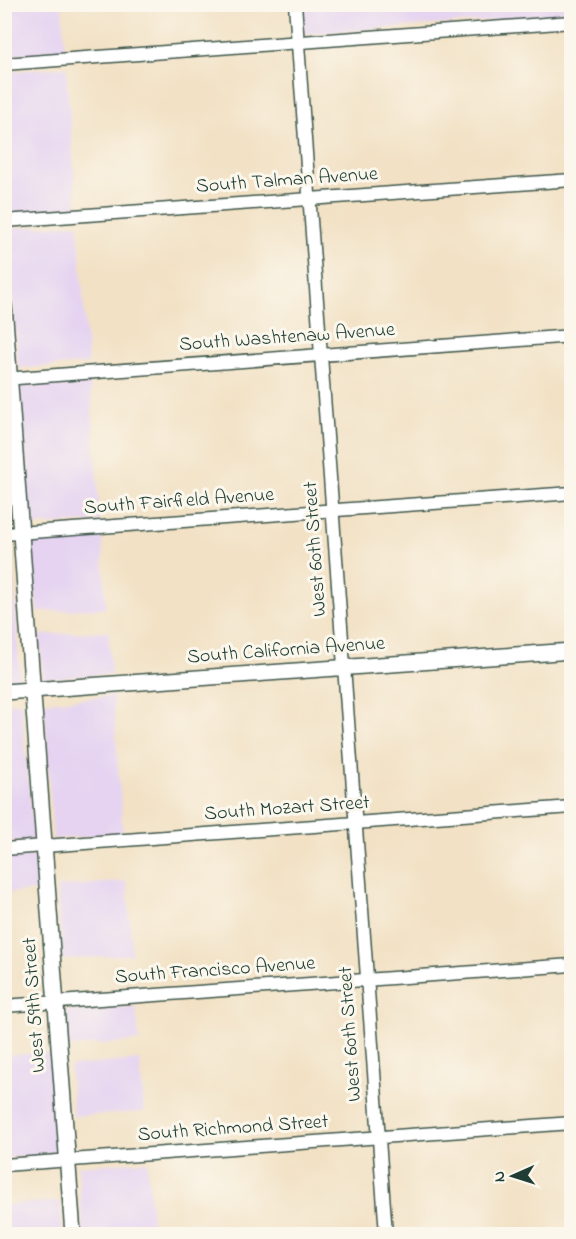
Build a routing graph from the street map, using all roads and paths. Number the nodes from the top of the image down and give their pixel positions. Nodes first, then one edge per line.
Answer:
1 (295, 4) edge
2 (572, 22) edge
3 (298, 42) junction
4 (4, 64) edge
5 (572, 180) edge
6 (309, 199) junction
7 (4, 221) edge
8 (4, 305) edge
9 (572, 336) edge
10 (321, 355) junction
11 (7, 379) edge
12 (572, 493) edge
13 (332, 510) junction
14 (21, 533) junction
15 (4, 534) edge
16 (572, 651) edge
17 (344, 668) junction
18 (33, 690) junction
19 (4, 692) edge
20 (572, 807) edge
21 (355, 823) junction
22 (44, 846) junction
23 (4, 849) edge
24 (572, 964) edge
25 (367, 979) junction
26 (56, 1002) junction
27 (4, 1006) edge
28 (572, 1123) edge
29 (379, 1137) junction
30 (68, 1161) junction
31 (4, 1165) edge
32 (73, 1234) edge
33 (386, 1234) edge

1 - 3 street, West 60th Street
2 - 3 street
3 - 4 street
3 - 6 street, West 60th Street
5 - 6 street, South Talman Avenue
6 - 7 street, South Talman Avenue
6 - 10 street, West 60th Street
8 - 11 street, West 59th Street
9 - 10 street, South Washtenaw Avenue
10 - 11 street, South Washtenaw Avenue
10 - 13 street, West 60th Street
11 - 14 street, West 59th Street
12 - 13 street, South Fairfield Avenue
13 - 14 street, South Fairfield Avenue
13 - 17 street, West 60th Street
14 - 15 street, South Fairfield Avenue
14 - 18 street, West 59th Street
16 - 17 street, South California Avenue
17 - 18 street, South California Avenue
17 - 21 street, West 60th Street
18 - 19 street, South California Avenue
18 - 22 street, West 59th Street
20 - 21 street, South Mozart Street
21 - 22 street, South Mozart Street
21 - 25 street, West 60th Street
22 - 23 street, South Mozart Street
22 - 26 street, West 59th Street
24 - 25 street, South Francisco Avenue
25 - 26 street, South Francisco Avenue
25 - 29 street, West 60th Street
26 - 27 street, South Francisco Avenue
26 - 30 street, West 59th Street
28 - 29 street, South Richmond Street
29 - 30 street, South Richmond Street
29 - 33 street, West 60th Street
30 - 31 street, South Richmond Street
30 - 32 street, West 59th Street

